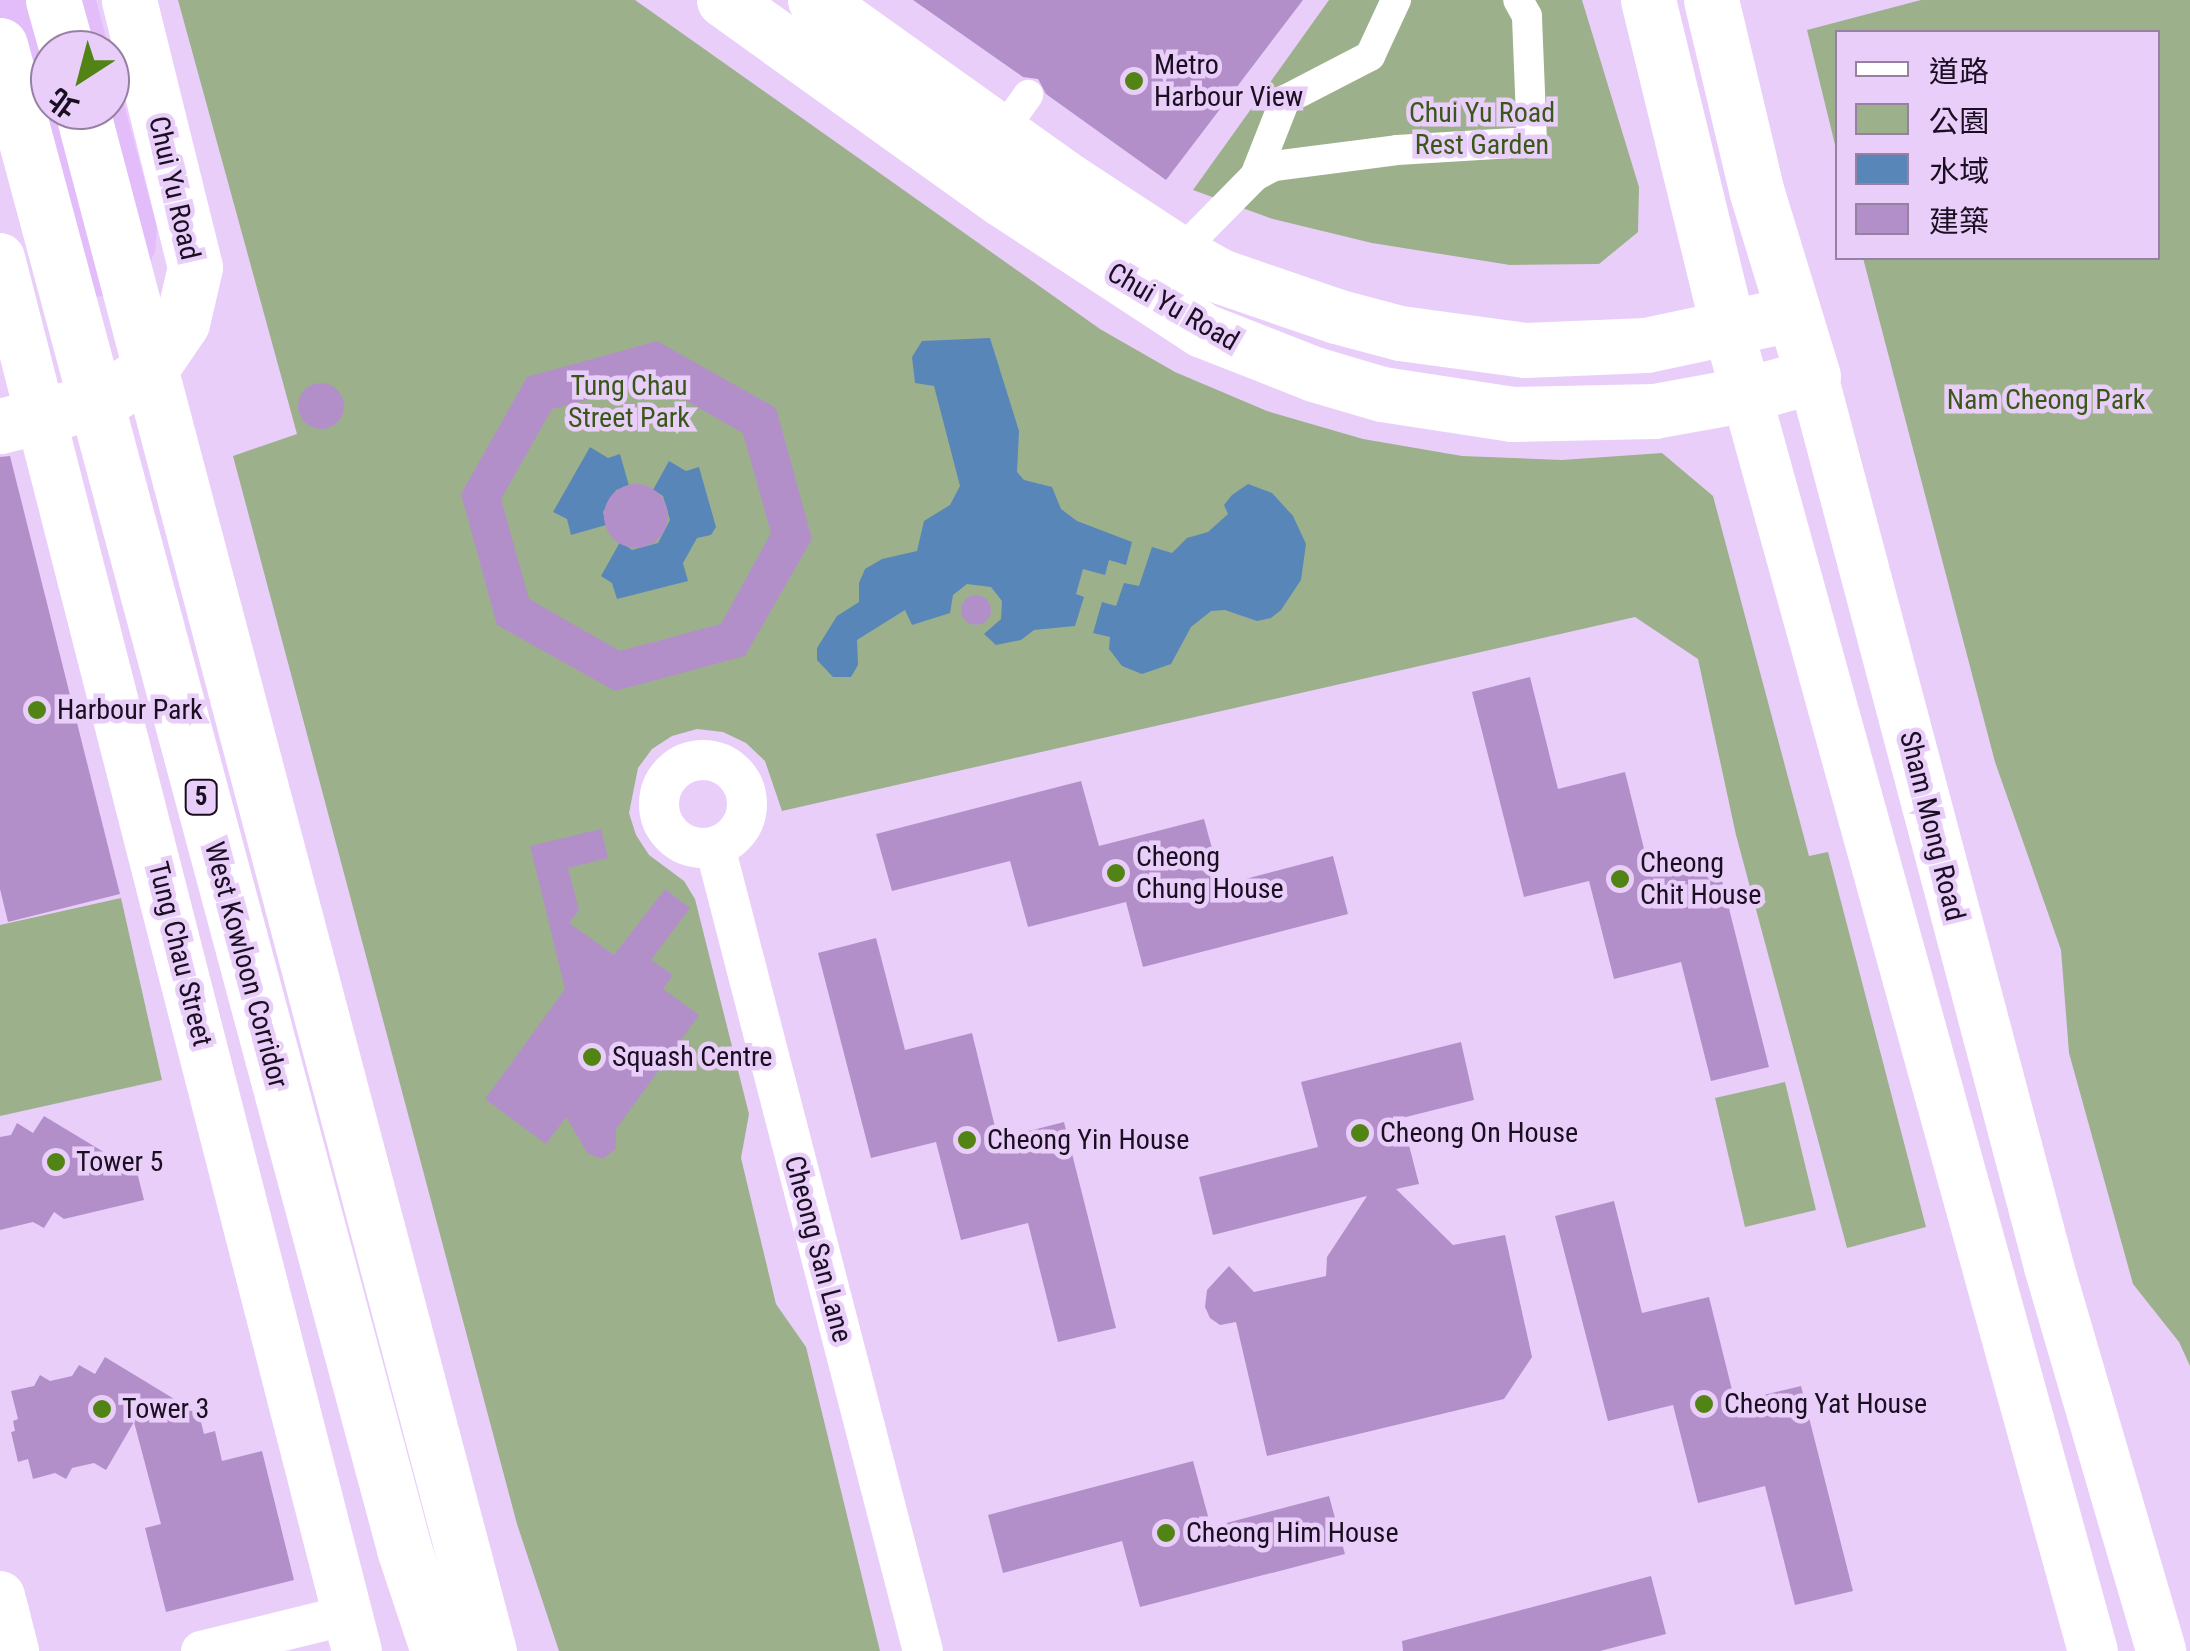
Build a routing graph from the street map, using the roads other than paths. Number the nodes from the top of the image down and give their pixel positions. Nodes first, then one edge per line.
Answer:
1 (54, 0) edge
2 (129, 0) edge
3 (724, 0) edge
4 (814, 0) edge
5 (1396, 0) edge
6 (1518, 0) edge
7 (1648, 0) edge
8 (1711, 0) edge
9 (61, 30) edge
10 (0, 45) edge
11 (87, 130) edge
12 (1255, 176) junction
13 (1179, 253) junction
14 (0, 258) edge
15 (1792, 314) junction
16 (1728, 328) junction
17 (1813, 376) junction
18 (1748, 394) junction
19 (19, 399) edge
20 (715, 847) dead end
21 (404, 1549) junction
22 (0, 1596) edge
23 (353, 1633) edge
24 (14, 1651) edge
25 (202, 1651) edge
26 (419, 1651) edge
27 (438, 1651) edge
28 (489, 1651) edge
29 (922, 1651) edge
30 (2093, 1651) edge
31 (2161, 1651) edge

1 - 9 main road
2 - 19 main road, Chui Yu Road
3 - 18 main road, Chui Yu Road
4 - 13 main road, Chui Yu Road
5 - 12 street
6 - 12 street
7 - 16 main road
8 - 15 main road, Sham Mong Road
10 - 21 main road, West Kowloon Corridor / 5
11 - 28 main road, 5
12 - 13 street
13 - 16 main road, Chui Yu Road
14 - 19 street, Tung Chau Street
15 - 16 main road, Chui Yu Road
15 - 17 main road, Sham Mong Road
16 - 18 street
17 - 18 main road, Chui Yu Road
17 - 31 street, Sham Mong Road
18 - 30 street
19 - 23 street, Tung Chau Street
20 - 29 street, Cheong San Lane
21 - 26 main road
21 - 27 main road, West Kowloon Corridor / 5
22 - 24 street
23 - 25 street

